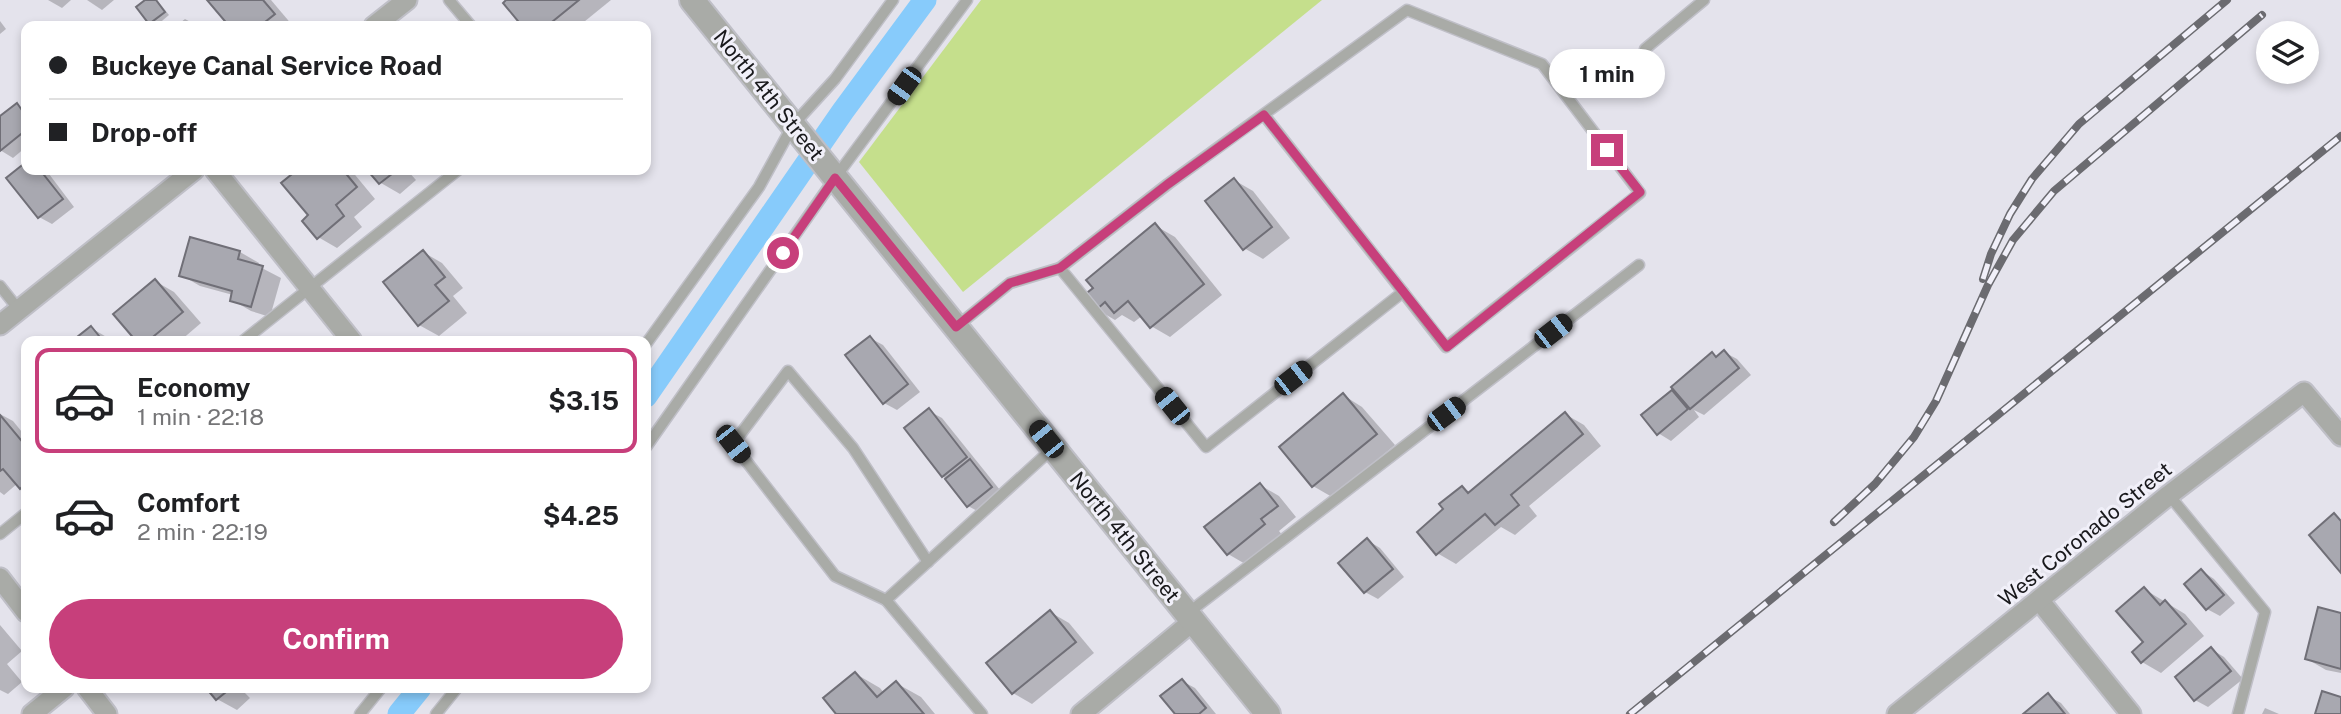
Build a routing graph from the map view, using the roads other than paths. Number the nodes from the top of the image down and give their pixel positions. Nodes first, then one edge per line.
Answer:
1 (407, 0) edge
2 (449, 0) edge
3 (692, 0) edge
4 (893, 0) edge
5 (967, 0) edge
6 (1704, 0) edge
7 (380, 21) edge
8 (467, 21) edge
9 (1645, 50) dead end
10 (1264, 115) junction
11 (796, 129) junction
12 (831, 173) junction
13 (188, 175) edge
14 (219, 175) edge
15 (452, 175) edge
16 (1639, 265) dead end
17 (1060, 268) junction
18 (0, 286) edge
19 (310, 288) junction
20 (1403, 292) junction
21 (19, 310) junction
22 (0, 325) edge
23 (956, 327) junction
24 (249, 336) edge
25 (348, 336) edge
26 (651, 337) edge
27 (2341, 436) edge
28 (651, 440) edge
29 (1053, 447) junction
30 (2169, 495) junction
31 (21, 517) edge
32 (0, 534) edge
33 (928, 562) junction
34 (0, 578) edge
35 (886, 600) junction
36 (2039, 600) junction
37 (21, 605) edge
38 (1190, 617) junction
39 (58, 693) edge
40 (90, 693) edge
41 (377, 693) edge
42 (453, 693) edge
43 (1907, 711) edge
44 (1264, 713) edge
45 (32, 714) edge
46 (107, 714) edge
47 (360, 714) edge
48 (436, 714) edge
49 (982, 714) edge
50 (1081, 714) edge
51 (2131, 714) edge
52 (2238, 714) edge

1 - 7 street
2 - 8 lane
3 - 11 street, North 4th Street
4 - 11 lane
5 - 12 lane
6 - 9 lane
10 - 17 lane
10 - 20 lane
10 - 20 lane
11 - 12 street, North 4th Street
11 - 26 lane
12 - 23 street, North 4th Street
12 - 28 lane
13 - 21 street
14 - 19 street
15 - 19 lane
16 - 38 lane
17 - 20 lane
17 - 23 lane
18 - 21 lane
19 - 24 lane
19 - 25 street
21 - 22 street
23 - 29 street, North 4th Street
27 - 30 street, West Coronado Street
29 - 33 lane
29 - 38 street, North 4th Street
30 - 36 street, West Coronado Street
30 - 52 lane
31 - 32 lane
33 - 35 lane
33 - 35 lane
34 - 37 street
35 - 49 lane
36 - 43 street, West Coronado Street
36 - 51 street
38 - 44 street, North 4th Street
38 - 50 street
39 - 45 street
40 - 46 street
41 - 47 lane
42 - 48 lane

